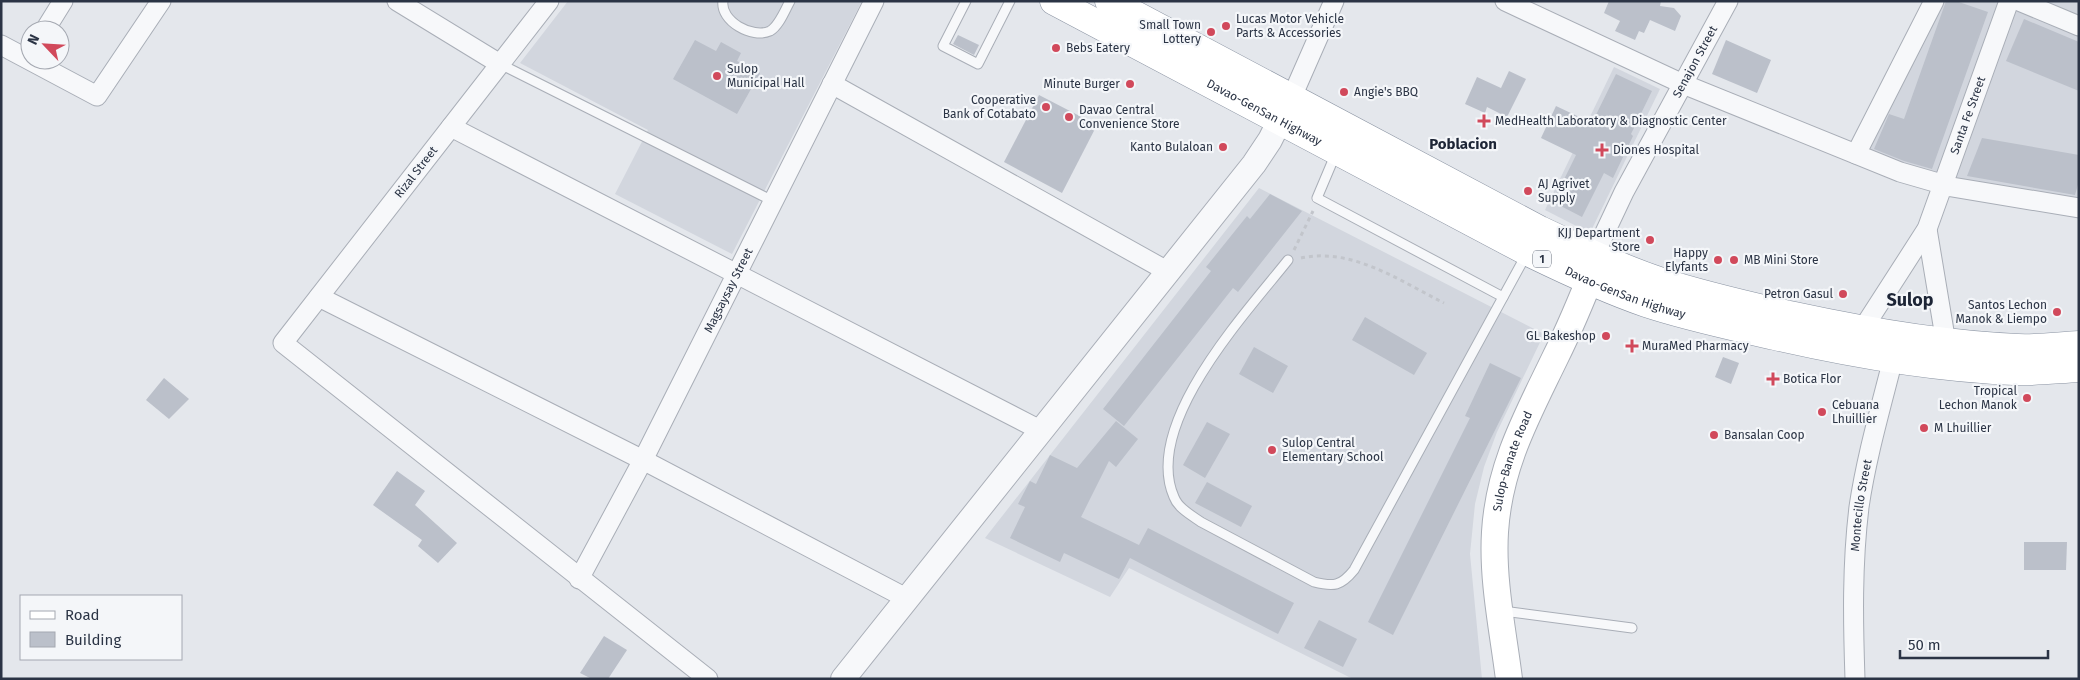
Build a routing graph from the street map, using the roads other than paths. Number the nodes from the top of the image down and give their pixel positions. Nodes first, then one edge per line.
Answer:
1 (63, 1) edge
2 (161, 1) edge
3 (397, 1) edge
4 (549, 1) edge
5 (723, 1) edge
6 (790, 1) edge
7 (874, 1) edge
8 (966, 1) edge
9 (1010, 1) edge
10 (1054, 1) edge
11 (1109, 1) edge
12 (1334, 1) edge
13 (1506, 1) edge
14 (1728, 1) edge
15 (1934, 1) edge
16 (2009, 1) edge
17 (2019, 1) edge
18 (51, 20) edge
19 (2079, 26) edge
20 (1, 45) edge
21 (20, 53) edge
22 (500, 64) junction
23 (52, 70) edge
24 (832, 84) junction
25 (1683, 84) junction
26 (1285, 111) junction
27 (451, 127) junction
28 (1341, 140) junction
29 (1856, 154) junction
30 (1942, 184) junction
31 (773, 201) junction
32 (2079, 208) edge
33 (1927, 229) junction
34 (1534, 241) junction
35 (1288, 260) road end
36 (1594, 269) junction
37 (1167, 271) junction
38 (736, 274) junction
39 (319, 297) junction
40 (1503, 297) junction
41 (1862, 330) junction
42 (1946, 343) junction
43 (2079, 345) edge
44 (1896, 348) junction
45 (2079, 368) edge
46 (1040, 430) junction
47 (643, 460) junction
48 (579, 578) junction
49 (906, 598) junction
50 (1500, 611) junction
51 (1632, 628) dead end
52 (708, 679) edge
53 (843, 679) edge
54 (1509, 679) edge
55 (1855, 679) edge

1 - 18 street
2 - 23 street
3 - 22 street
4 - 22 street, Rizal Street
5 - 6 lane
7 - 24 street, Magsaysay Street
8 - 9 lane
10 - 26 highway, Davao-GenSan Highway / 1
11 - 26 highway, Davao-GenSan Highway / 1
12 - 26 street
13 - 25 street
14 - 25 street, Senajon Street
15 - 29 street
16 - 30 street, Santa Fe Street
17 - 19 street
20 - 21 street
22 - 27 street, Rizal Street
22 - 31 lane
24 - 31 street, Magsaysay Street
24 - 37 street
25 - 29 street
25 - 36 street, Senajon Street
26 - 28 highway, Davao-GenSan Highway / 1
26 - 37 street
27 - 38 street
27 - 39 street, Rizal Street
28 - 34 highway, Davao-GenSan Highway / 1
28 - 40 lane
29 - 30 street
30 - 32 street
30 - 33 street, Santa Fe Street
31 - 38 street, Magsaysay Street
33 - 41 street, Santa Fe Street
33 - 42 street, Santa Fe Street
34 - 36 highway, Davao-GenSan Highway / 1
34 - 40 lane
35 - 40 lane
36 - 41 highway, Davao-GenSan Highway / 1
36 - 44 highway, Davao-GenSan Highway / 1
36 - 50 main road, Sulop-Banate Road
37 - 46 street
38 - 46 street
38 - 47 street, Magsaysay Street
39 - 47 street
39 - 48 street, Rizal Street
41 - 44 highway, Davao-GenSan Highway / 1
42 - 43 highway, Davao-GenSan Highway / 1
42 - 44 highway, Davao-GenSan Highway / 1
44 - 45 highway, Davao-GenSan Highway / 1
44 - 55 street, Montecillo Street
46 - 49 street
47 - 48 street, Magsaysay Street
47 - 49 street
48 - 52 street
49 - 53 street
50 - 51 lane
50 - 54 main road, Sulop-Banate Road

